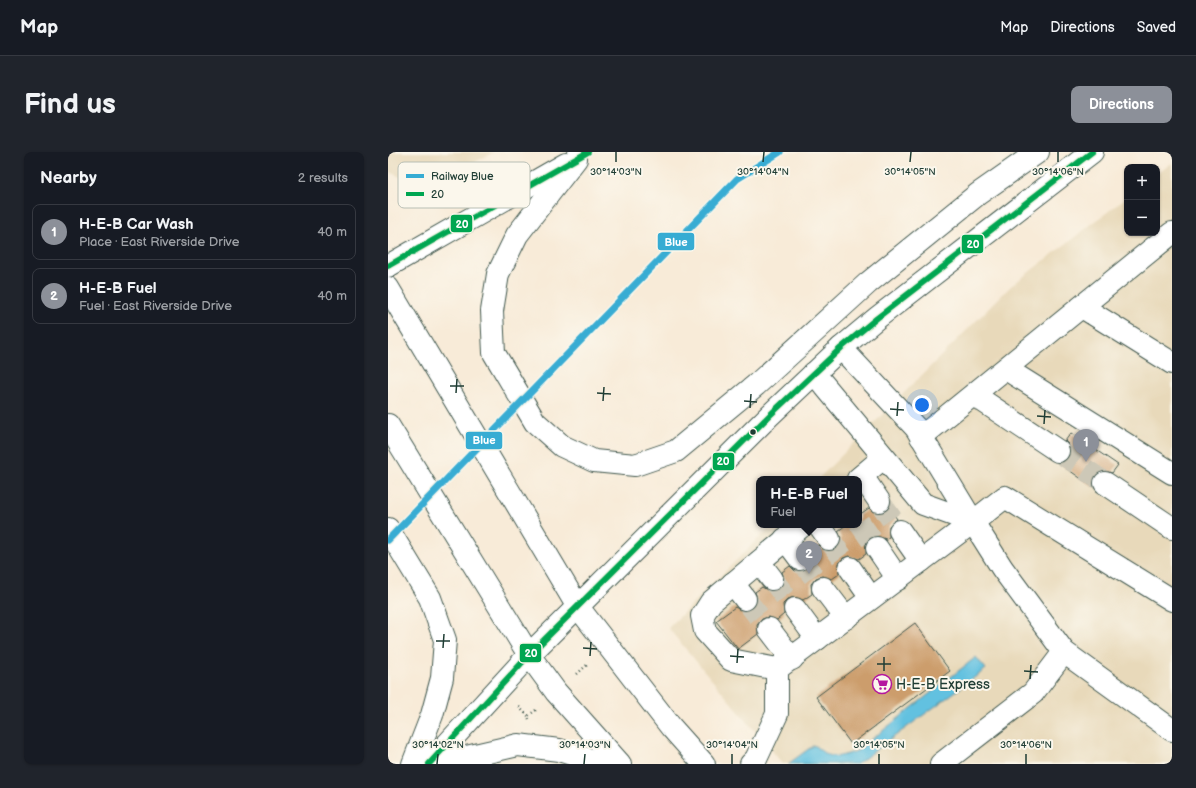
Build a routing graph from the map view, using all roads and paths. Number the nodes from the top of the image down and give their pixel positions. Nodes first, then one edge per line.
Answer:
1 (1038, 152) edge
2 (1092, 152) edge
3 (582, 155) edge
4 (530, 185) edge
5 (489, 208) edge
6 (1172, 233) edge
7 (388, 266) edge
8 (388, 288) edge
9 (1082, 307) junction
10 (841, 348) junction
11 (1172, 364) edge
12 (1006, 369) junction
13 (814, 373) junction
14 (974, 395) junction
15 (388, 425) edge
16 (921, 437) junction
17 (1058, 451) tunnel mouth
18 (883, 458) junction
19 (1172, 473) edge
20 (862, 476) edge
21 (862, 480) edge
22 (1105, 483) tunnel mouth
23 (879, 501) tunnel mouth
24 (973, 522) junction
25 (799, 528) edge
26 (1172, 528) edge
27 (388, 529) edge
28 (900, 531) tunnel mouth
29 (786, 539) junction
30 (877, 548) tunnel mouth
31 (800, 559) tunnel mouth
32 (759, 562) junction
33 (920, 562) junction
34 (850, 568) tunnel mouth
35 (772, 579) tunnel mouth
36 (898, 579) junction
37 (823, 588) tunnel mouth
38 (871, 598) junction
39 (1172, 600) edge
40 (578, 607) junction
41 (794, 609) tunnel mouth
42 (846, 618) junction
43 (769, 629) tunnel mouth
44 (817, 639) junction
45 (1064, 652) junction
46 (529, 655) junction
47 (592, 660) dead end
48 (784, 664) junction
49 (574, 676) dead end
50 (519, 706) dead end
51 (528, 716) dead end
52 (1172, 730) edge
53 (413, 764) edge
54 (429, 764) edge
55 (436, 764) edge
56 (603, 764) edge
57 (620, 764) edge
58 (704, 764) edge
59 (751, 764) edge
60 (941, 764) edge

1 - 3 main road
2 - 10 main road
3 - 4 main road
5 - 7 main road
6 - 9 main road
8 - 40 main road
9 - 11 main road
9 - 12 main road
10 - 13 main road
10 - 16 main road
12 - 14 main road
12 - 19 main road
13 - 18 main road
13 - 40 main road
14 - 16 main road
14 - 17 main road
15 - 46 main road
16 - 24 main road
18 - 20 main road
18 - 24 main road
21 - 23 main road
22 - 26 main road
24 - 33 main road
24 - 39 main road
24 - 45 main road
25 - 29 main road
27 - 53 main road
28 - 33 main road
29 - 31 main road
29 - 32 main road
30 - 36 main road
32 - 35 main road
32 - 48 main road
33 - 36 main road
34 - 38 main road
36 - 38 main road
37 - 42 main road
38 - 42 main road
40 - 46 main road
40 - 58 main road
41 - 44 main road
42 - 44 main road
43 - 48 main road
44 - 48 main road
45 - 52 main road
45 - 60 main road
46 - 54 main road
46 - 57 main road
47 - 49 path
48 - 59 main road
50 - 51 path
55 - 56 main road

